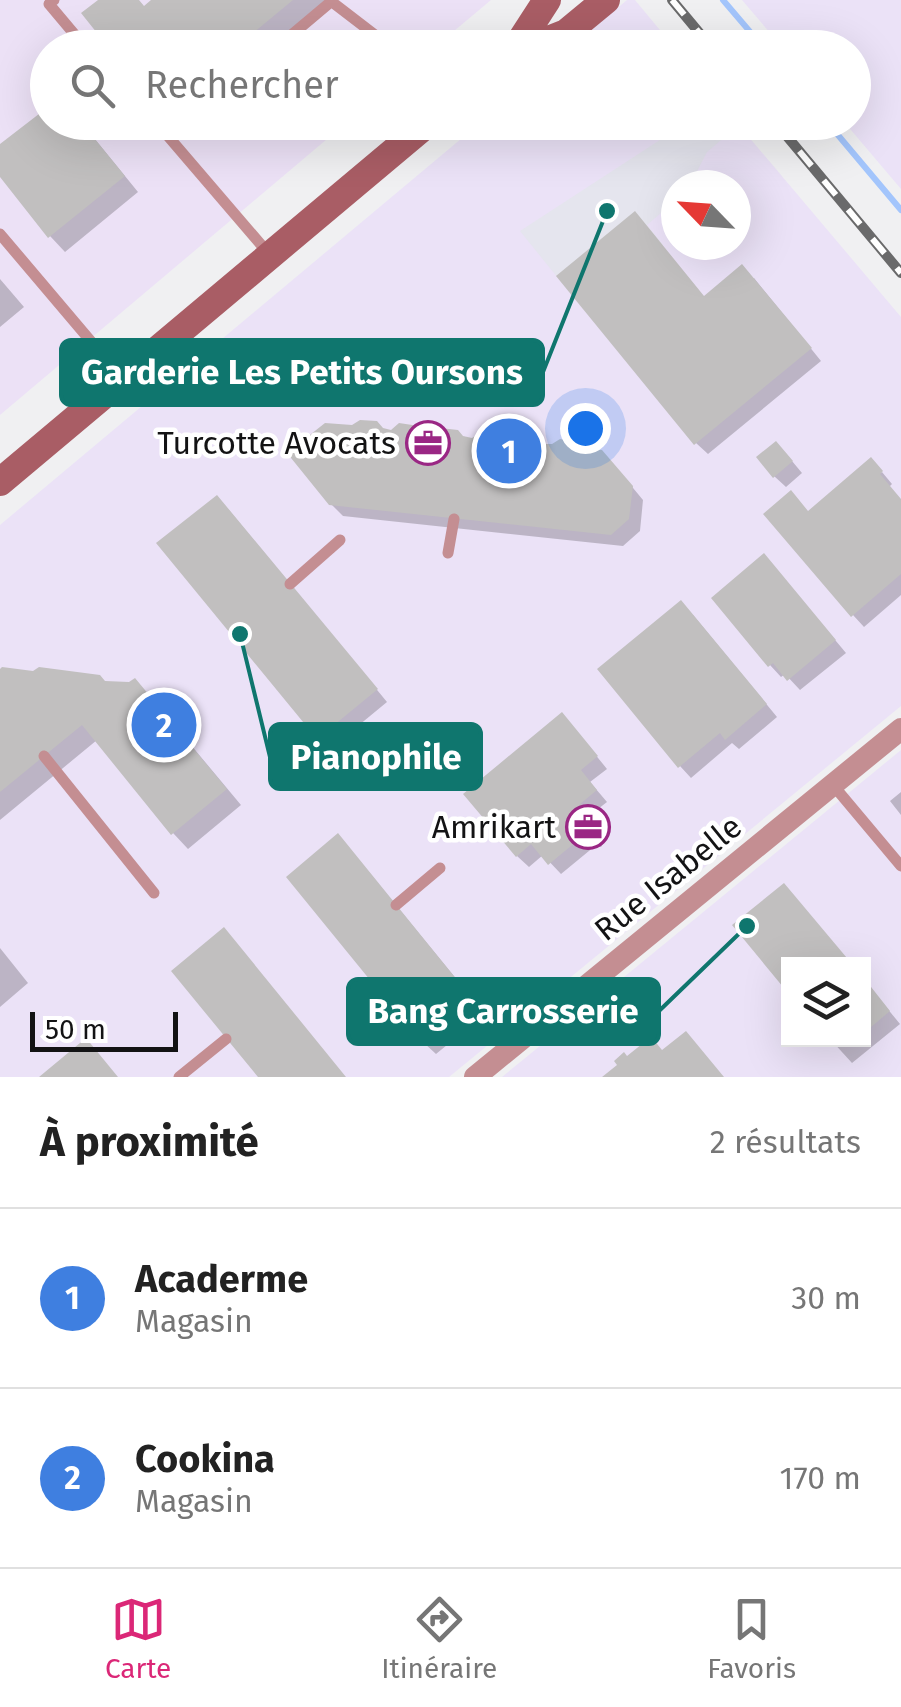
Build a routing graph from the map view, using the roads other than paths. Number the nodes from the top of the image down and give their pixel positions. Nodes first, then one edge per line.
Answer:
1 (54, 0) edge
2 (546, 0) edge
3 (606, 0) edge
4 (333, 1) edge
5 (71, 30) edge
6 (298, 30) edge
7 (369, 30) edge
8 (527, 30) edge
9 (570, 30) edge
10 (172, 140) edge
11 (408, 140) edge
12 (0, 234) edge
13 (270, 255) junction
14 (122, 378) junction
15 (0, 482) edge
16 (454, 519) dead end
17 (340, 540) dead end
18 (448, 552) dead end
19 (290, 584) dead end
20 (901, 729) edge
21 (44, 756) dead end
22 (833, 785) junction
23 (901, 866) edge
24 (440, 868) dead end
25 (154, 893) dead end
26 (396, 905) dead end
27 (226, 1038) dead end
28 (179, 1077) edge
29 (474, 1077) edge

1 - 5 lane
2 - 8 main road
3 - 9 main road
4 - 6 lane
4 - 7 lane
10 - 13 lane
11 - 13 main road
12 - 14 lane
13 - 14 main road
14 - 15 main road
16 - 18 lane
17 - 19 lane
20 - 22 street, Rue Isabelle
21 - 25 lane
22 - 23 lane
22 - 29 street, Rue Isabelle
24 - 26 lane
27 - 28 lane

